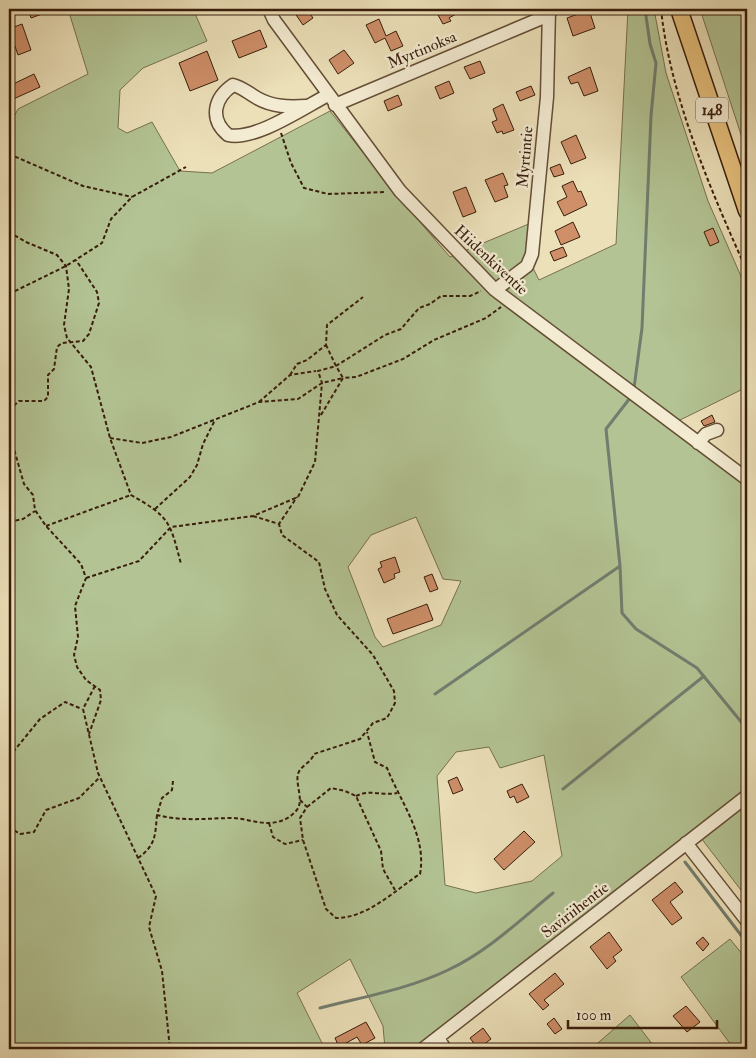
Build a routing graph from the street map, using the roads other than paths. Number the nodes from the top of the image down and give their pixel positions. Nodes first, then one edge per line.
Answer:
1 (269, 9) edge
2 (679, 9) edge
3 (549, 12) edge
4 (328, 95) junction
5 (306, 106) junction
6 (336, 106) junction
7 (747, 211) edge
8 (492, 287) junction
9 (717, 430) dead end
10 (698, 443) junction
11 (747, 479) edge
12 (747, 796) edge
13 (686, 844) junction
14 (747, 921) edge
15 (438, 1038) junction
16 (423, 1049) edge
17 (445, 1049) edge

1 - 4 street, Hiidenkiventie
2 - 7 main road, 148
3 - 6 street, Myrtinoksa
3 - 8 street, Myrtintie
4 - 5 street
4 - 6 street, Hiidenkiventie
5 - 5 street
6 - 8 street, Hiidenkiventie
8 - 10 street, Hiidenkiventie
9 - 10 street
10 - 11 street, Hiidenkiventie
12 - 13 street, Saviriihentie
13 - 14 street
13 - 15 street, Saviriihentie
15 - 16 street, Saviriihentie
15 - 17 street

